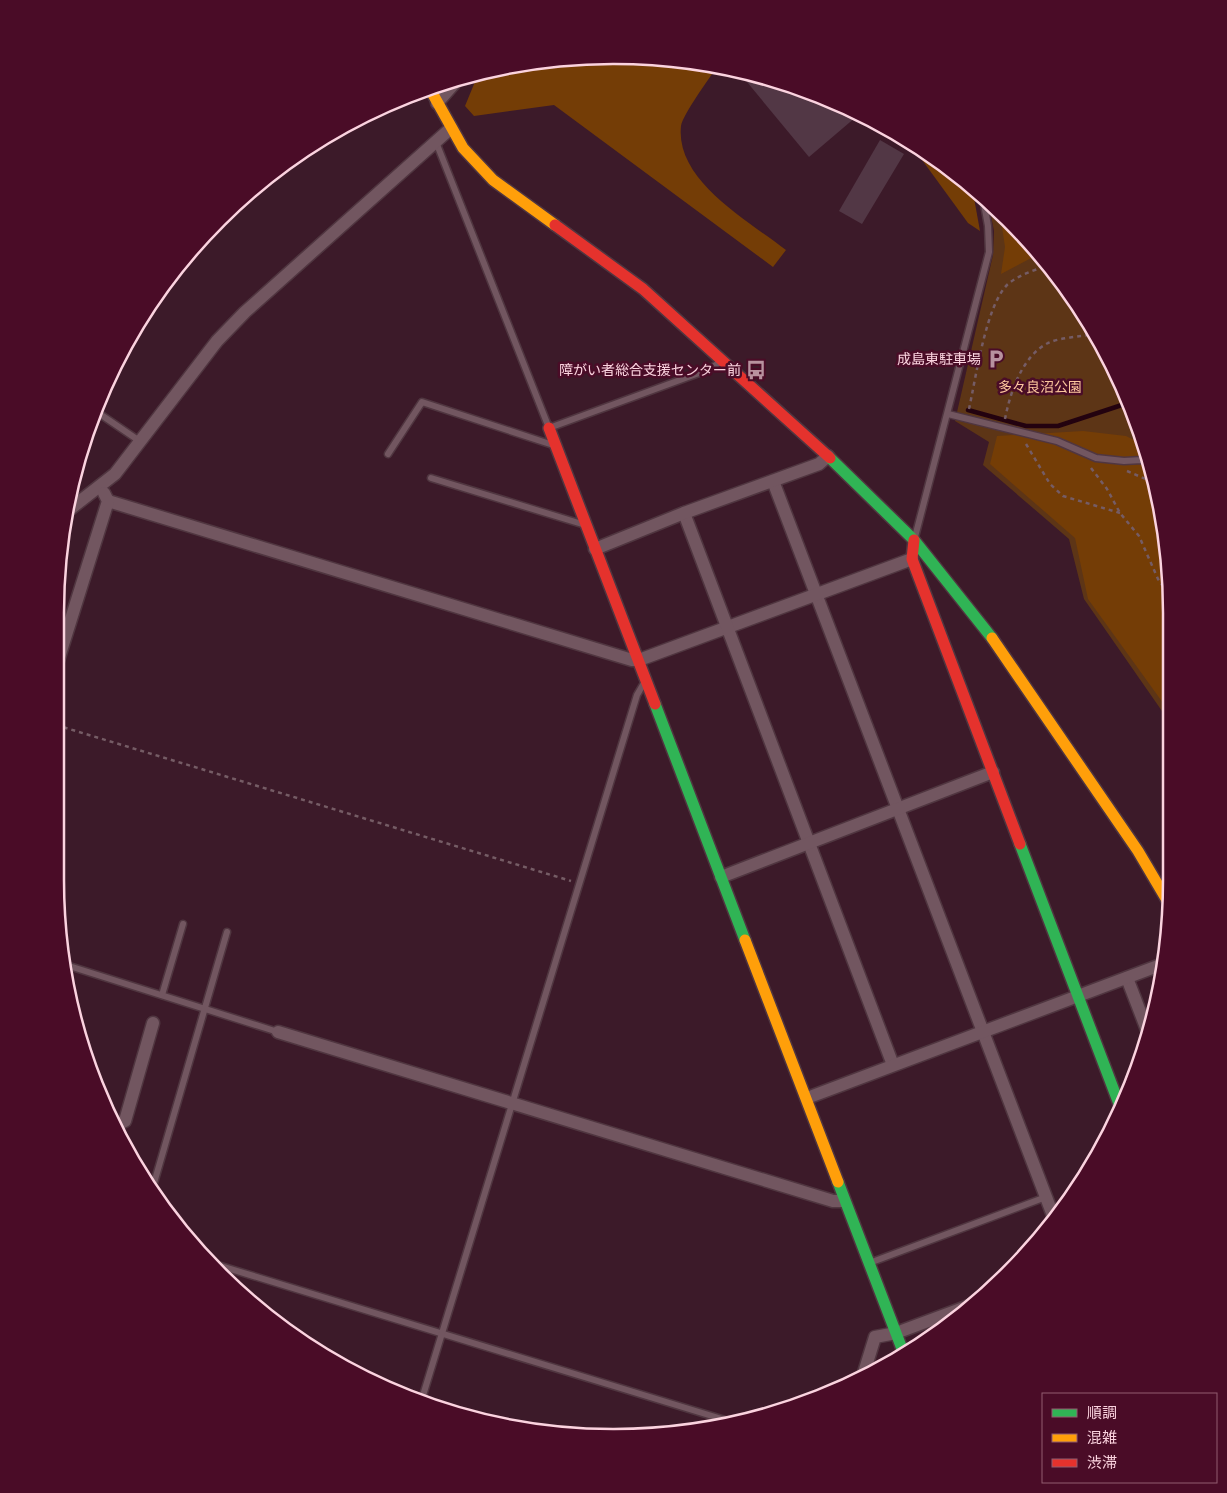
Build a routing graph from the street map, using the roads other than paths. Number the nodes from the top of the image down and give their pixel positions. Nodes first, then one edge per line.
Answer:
1 (450, 89) edge
2 (433, 95) edge
3 (437, 103) junction
4 (450, 130) junction
5 (436, 142) junction
6 (985, 208) edge
7 (722, 359) junction
8 (948, 414) junction
9 (101, 415) edge
10 (549, 428) junction
11 (141, 442) junction
12 (556, 446) junction
13 (388, 454) dead end
14 (828, 456) junction
15 (1141, 460) edge
16 (431, 478) dead end
17 (773, 481) junction
18 (100, 488) junction
19 (108, 501) junction
20 (74, 507) edge
21 (684, 513) junction
22 (586, 525) junction
23 (914, 540) junction
24 (595, 549) junction
25 (912, 559) junction
26 (817, 595) junction
27 (727, 628) junction
28 (64, 641) edge
29 (639, 660) junction
30 (647, 680) junction
31 (994, 772) junction
32 (897, 809) junction
33 (808, 844) junction
34 (721, 877) junction
35 (1163, 893) edge
36 (183, 924) dead end
37 (227, 932) dead end
38 (71, 967) edge
39 (1156, 967) edge
40 (1127, 978) junction
41 (162, 995) junction
42 (1078, 996) junction
43 (206, 1008) junction
44 (153, 1023) dead end
45 (1145, 1023) edge
46 (278, 1032) joint
47 (984, 1033) junction
48 (893, 1065) junction
49 (807, 1098) junction
50 (1117, 1099) edge
51 (513, 1102) junction
52 (120, 1123) edge
53 (154, 1182) edge
54 (1046, 1196) junction
55 (843, 1201) junction
56 (1052, 1212) edge
57 (868, 1264) junction
58 (224, 1267) edge
59 (954, 1311) edge
60 (896, 1333) junction
61 (442, 1335) junction
62 (902, 1348) edge
63 (865, 1368) edge
64 (423, 1395) edge
65 (721, 1419) edge

1 - 3 street
2 - 3 street
3 - 4 street
4 - 5 street
4 - 7 street
5 - 10 lane
5 - 11 street
6 - 8 lane
7 - 10 lane
7 - 14 street
8 - 15 lane
8 - 23 lane
9 - 11 lane
10 - 12 street
11 - 18 street
12 - 13 lane
12 - 22 street
14 - 17 street
14 - 23 street
16 - 22 lane
17 - 21 street
17 - 26 street
18 - 19 street
18 - 20 street
19 - 28 street
19 - 29 street
21 - 24 street
21 - 27 street
22 - 24 street
23 - 25 street
23 - 35 street
24 - 29 street
25 - 26 street
25 - 31 street
26 - 27 street
26 - 32 street
27 - 29 street
27 - 33 street
29 - 30 street
30 - 34 street
30 - 51 lane
31 - 32 street
31 - 42 street
32 - 33 street
32 - 47 street
33 - 34 street
33 - 48 street
34 - 49 street
36 - 41 lane
37 - 43 lane
38 - 41 lane
39 - 40 street
40 - 42 street
40 - 45 street
41 - 43 lane
42 - 47 street
42 - 50 street
43 - 46 lane
43 - 53 lane
44 - 52 street
46 - 51 street
47 - 48 street
47 - 54 street
48 - 49 street
49 - 55 street
51 - 55 street
51 - 61 lane
54 - 56 street
54 - 57 lane
55 - 57 street
57 - 60 street
58 - 61 lane
59 - 60 street
60 - 62 street
60 - 63 street
61 - 64 lane
61 - 65 lane

